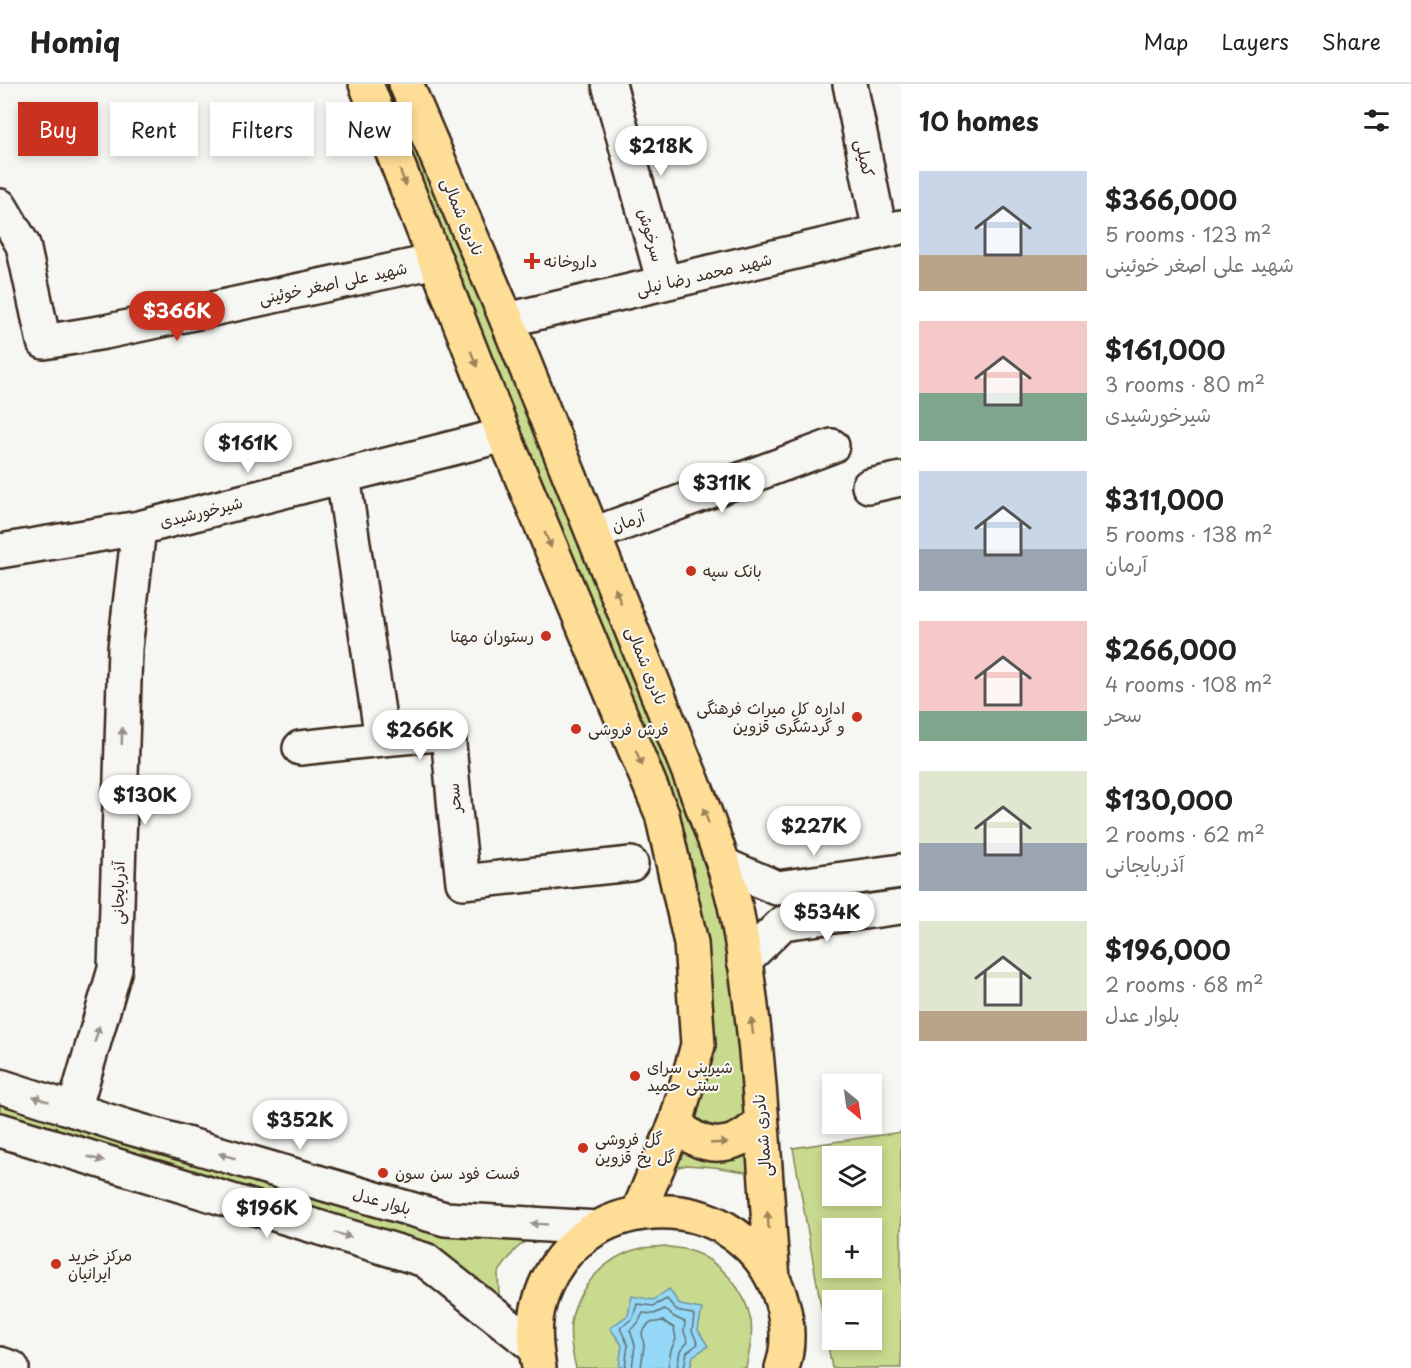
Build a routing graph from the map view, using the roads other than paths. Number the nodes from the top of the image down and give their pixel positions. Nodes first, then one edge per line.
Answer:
1 (366, 84) edge
2 (406, 84) edge
3 (609, 84) edge
4 (850, 84) edge
5 (0, 206) edge
6 (891, 230) edge
7 (435, 261) junction
8 (664, 283) junction
9 (507, 320) junction
10 (504, 435) junction
11 (832, 446) dead end
12 (342, 476) junction
13 (901, 479) edge
14 (869, 486) dead end
15 (140, 528) junction
16 (594, 534) junction
17 (0, 551) edge
18 (382, 739) junction
19 (300, 748) dead end
20 (631, 864) dead end
21 (724, 865) junction
22 (901, 871) edge
23 (901, 907) edge
24 (744, 960) junction
25 (0, 1086) edge
26 (74, 1110) junction
27 (760, 1121) junction
28 (676, 1123) junction
29 (0, 1130) edge
30 (639, 1213) junction
31 (598, 1228) junction
32 (773, 1279) junction
33 (537, 1358) edge
34 (0, 1364) edge
35 (784, 1366) edge
36 (12, 1368) edge

1 -> 7 main road
2 - 9 main road, نادری شمالی
3 - 8 street, سرخوش
4 - 6 street, کمیلی
5 - 7 street, شهید علی اصغر خوئینی
6 - 8 street, شهید محمد رضا نیلی
7 -> 10 main road
8 - 9 street, شهید محمد رضا نیلی
9 - 16 main road, نادری شمالی
10 - 12 street, شیرخورشیدی
10 -> 28 main road
11 - 16 street, آرمان
12 - 15 street, شیرخورشیدی
12 - 18 street
13 - 14 street
15 - 17 street, شیرخورشیدی
26 -> 15 street, آذربایجانی
21 -> 16 main road, نادری شمالی
18 - 19 street
18 - 20 street, سحر
21 - 22 street
21 - 24 main road, نادری شمالی
23 - 24 street
27 -> 24 main road, نادری شمالی
26 -> 25 street, بلوار عدل
31 -> 26 street, بلوار عدل
28 -> 27 main road
32 -> 27 main road, نادری شمالی
28 - 30 main road
29 -> 33 street
30 - 31 main road
30 - 32 main road
31 - 33 main road
32 - 35 main road
34 - 36 street

